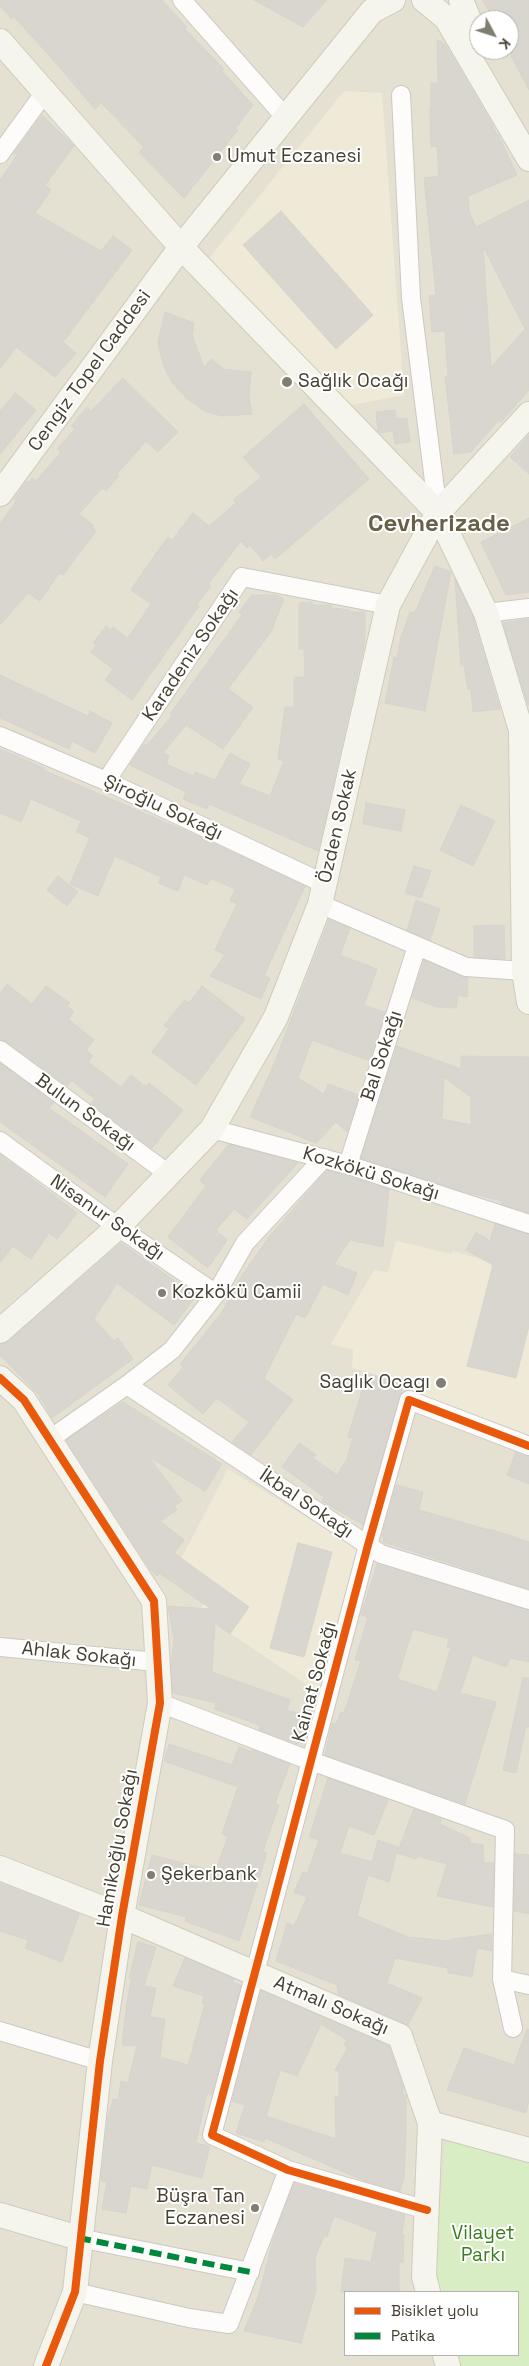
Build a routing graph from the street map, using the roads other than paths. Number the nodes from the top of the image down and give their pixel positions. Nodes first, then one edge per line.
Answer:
1 (182, 0) edge
2 (424, 0) edge
3 (461, 0) edge
4 (379, 4) edge
5 (469, 20) edge
6 (0, 42) edge
7 (486, 60) edge
8 (44, 92) junction
9 (401, 95) dead end
10 (286, 118) junction
11 (525, 152) edge
12 (0, 154) edge
13 (181, 247) junction
14 (529, 414) edge
15 (0, 494) edge
16 (438, 513) junction
17 (388, 606) junction
18 (529, 608) edge
19 (486, 613) junction
20 (0, 736) edge
21 (106, 781) junction
22 (526, 829) edge
23 (323, 894) junction
24 (417, 946) junction
25 (524, 971) junction
26 (529, 1002) edge
27 (0, 1050) edge
28 (212, 1129) junction
29 (0, 1141) edge
30 (324, 1158) junction
31 (348, 1166) junction
32 (170, 1176) junction
33 (529, 1224) edge
34 (118, 1227) junction
35 (216, 1294) junction
36 (0, 1331) edge
37 (0, 1378) edge
38 (127, 1385) junction
39 (50, 1439) junction
40 (529, 1446) edge
41 (368, 1545) junction
42 (529, 1600) edge
43 (0, 1647) edge
44 (157, 1662) junction
45 (160, 1703) junction
46 (311, 1761) junction
47 (0, 1868) edge
48 (122, 1916) junction
49 (254, 1973) junction
50 (502, 1979) junction
51 (529, 1985) edge
52 (513, 2028) dead end
53 (0, 2030) edge
54 (100, 2061) junction
55 (430, 2122) junction
56 (529, 2150) edge
57 (288, 2170) junction
58 (427, 2210) junction
59 (0, 2215) edge
60 (80, 2238) junction
61 (250, 2272) junction
62 (428, 2291) edge
63 (75, 2292) junction
64 (46, 2366) edge

1 - 10 street
2 - 11 main road
3 - 5 main road
4 - 10 main road, Cengiz Topel Caddesi
6 - 8 main road
7 - 11 main road
8 - 12 street
8 - 13 main road
9 - 16 street
10 - 13 main road, Cengiz Topel Caddesi
13 - 15 main road, Cengiz Topel Caddesi
13 - 16 main road
14 - 16 main road, Özden Sokak
16 - 17 main road, Özden Sokak
16 - 19 main road
17 - 21 street, Karadeniz Sokağı
17 - 23 main road, Özden Sokak
18 - 19 street
19 - 22 main road
20 - 21 street, Şiroğlu Sokağı
21 - 23 street, Şiroğlu Sokağı
22 - 25 main road
23 - 24 street, Şiroğlu Sokağı
23 - 28 main road, Özden Sokak
24 - 25 street, Şiroğlu Sokağı
24 - 31 street, Bal Sokağı
25 - 26 main road
27 - 32 street, Bulun Sokağı
28 - 30 street, Kozkökü Sokağı
28 - 32 main road, Özden Sokak
29 - 34 street, Nisanur Sokağı
30 - 31 street, Kozkökü Sokağı
30 - 35 street
31 - 33 street, Kozkökü Sokağı
32 - 34 main road, Özden Sokak
34 - 35 street, Nisanur Sokağı
34 - 36 main road, Özden Sokak
35 - 38 street
37 - 39 main road, Hamikoğlu Sokağı
38 - 39 street
38 - 41 street, İkbal Sokağı
39 - 44 main road, Hamikoğlu Sokağı
40 - 41 street, Kainat Sokağı
41 - 42 street, İkbal Sokağı
41 - 46 street, Kainat Sokağı
43 - 44 street, Ahlak Sokağı
44 - 45 main road, Hamikoğlu Sokağı
45 - 46 street
45 - 48 main road, Hamikoğlu Sokağı
46 - 49 street, Kainat Sokağı
46 - 50 street
47 - 48 main road, Atmalı Sokağı
48 - 49 main road, Atmalı Sokağı
48 - 54 main road, Hamikoğlu Sokağı
49 - 55 main road, Atmalı Sokağı
49 - 57 street, Kainat Sokağı
50 - 51 street
50 - 52 street
53 - 54 street
54 - 60 main road, Hamikoğlu Sokağı
55 - 56 main road
55 - 58 main road
57 - 58 street
57 - 61 street
58 - 62 main road
59 - 60 main road
60 - 61 street
60 - 63 main road, Hamikoğlu Sokağı
61 - 63 street
63 - 64 main road, Hamikoğlu Sokağı

